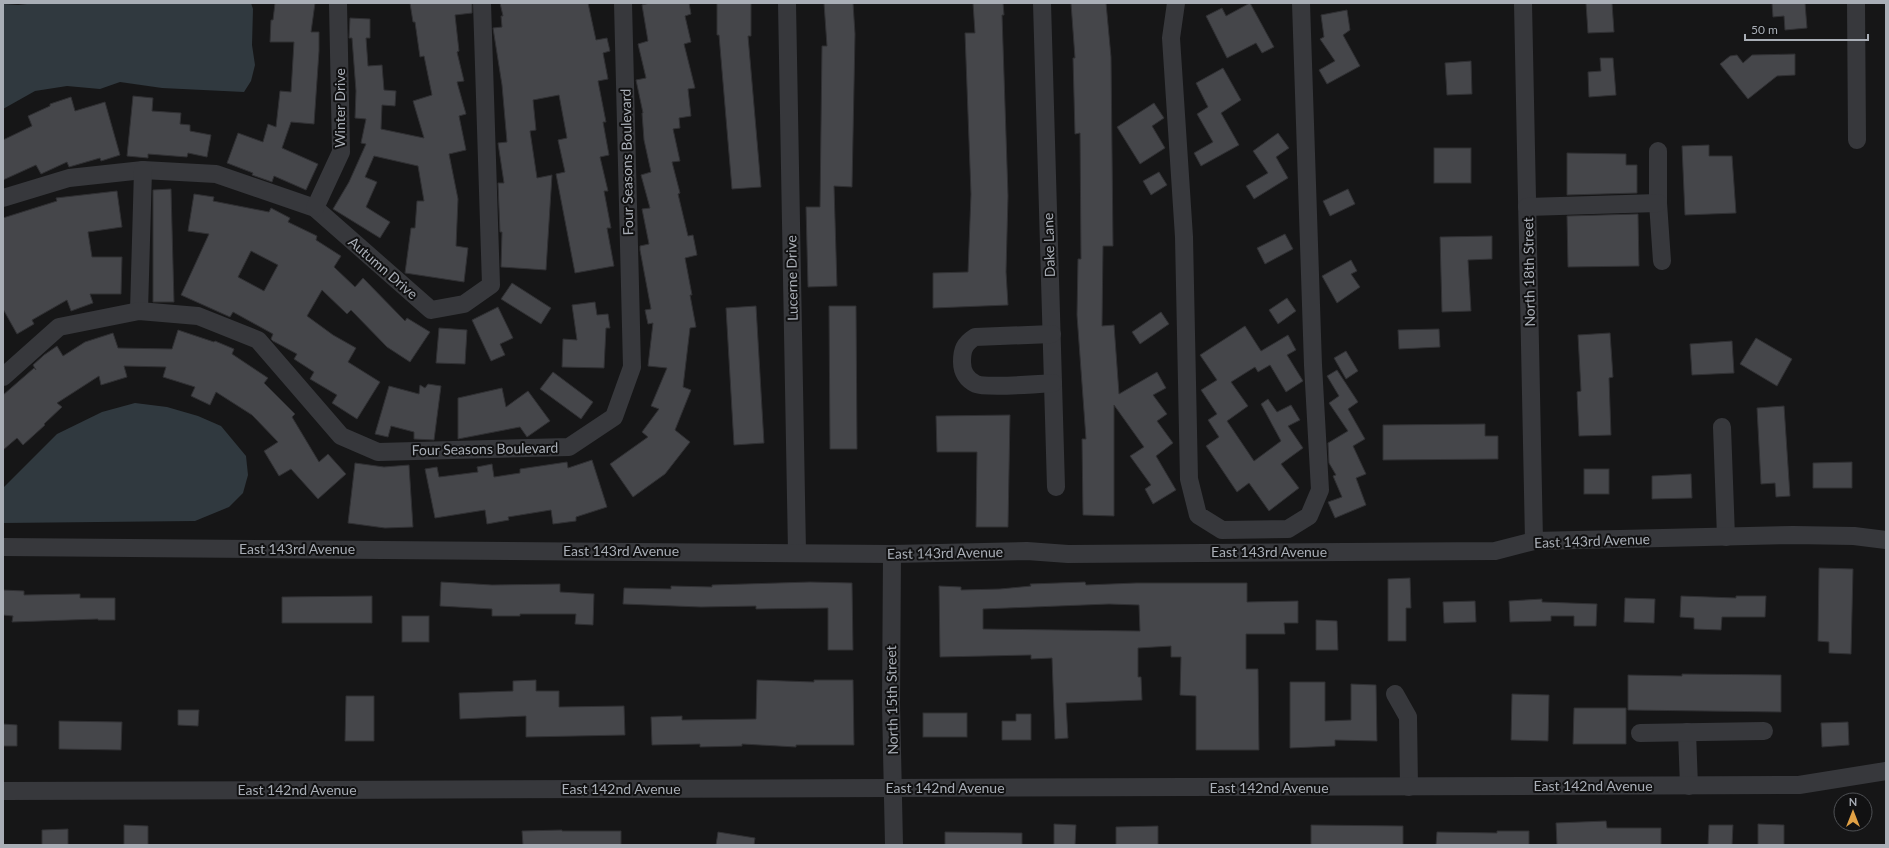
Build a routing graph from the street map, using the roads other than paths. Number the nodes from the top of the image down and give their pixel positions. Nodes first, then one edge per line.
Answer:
1 (338, 3) edge
2 (482, 3) edge
3 (623, 3) edge
4 (787, 3) edge
5 (1042, 3) edge
6 (1176, 3) edge
7 (1301, 3) edge
8 (1523, 3) edge
9 (1856, 3) edge
10 (1857, 140) dead end
11 (1658, 151) dead end
12 (143, 170) junction
13 (3, 198) edge
14 (1658, 203) junction
15 (315, 208) junction
16 (1527, 208) junction
17 (1662, 261) dead end
18 (138, 311) junction
19 (1052, 334) junction
20 (3, 377) edge
21 (1053, 383) junction
22 (1722, 427) dead end
23 (1056, 487) dead end
24 (1726, 537) junction
25 (1886, 540) edge
26 (1534, 541) junction
27 (3, 547) edge
28 (797, 552) junction
29 (892, 554) junction
30 (1395, 694) dead end
31 (1764, 731) dead end
32 (1687, 732) junction
33 (1640, 733) dead end
34 (1886, 771) edge
35 (1689, 786) junction
36 (1409, 787) junction
37 (893, 788) junction
38 (3, 791) edge
39 (894, 845) edge

1 - 15 street, Winter Drive
2 - 15 street, Autumn Drive
3 - 18 street, Four Seasons Boulevard
4 - 28 street, Lucerne Drive
5 - 19 street, Dake Lane
6 - 7 street
8 - 16 street, North 18th Street
9 - 10 street
11 - 14 street
12 - 13 street, Autumn Drive
12 - 15 street, Autumn Drive
12 - 18 street
14 - 16 street
14 - 17 street
16 - 26 street, North 18th Street
18 - 20 street, Four Seasons Boulevard
19 - 21 street, Dake Lane
19 - 21 street
21 - 23 street, Dake Lane
22 - 24 street
24 - 25 street, East 143rd Avenue
24 - 26 street, East 143rd Avenue
26 - 29 street, East 143rd Avenue
27 - 28 street, East 143rd Avenue
28 - 29 street, East 143rd Avenue
29 - 37 street, North 15th Street
30 - 36 street
31 - 32 street
32 - 33 street
32 - 35 street
34 - 35 street, East 142nd Avenue
35 - 36 street, East 142nd Avenue
36 - 37 street, East 142nd Avenue
37 - 38 street, East 142nd Avenue
37 - 39 street, North 15th Street

